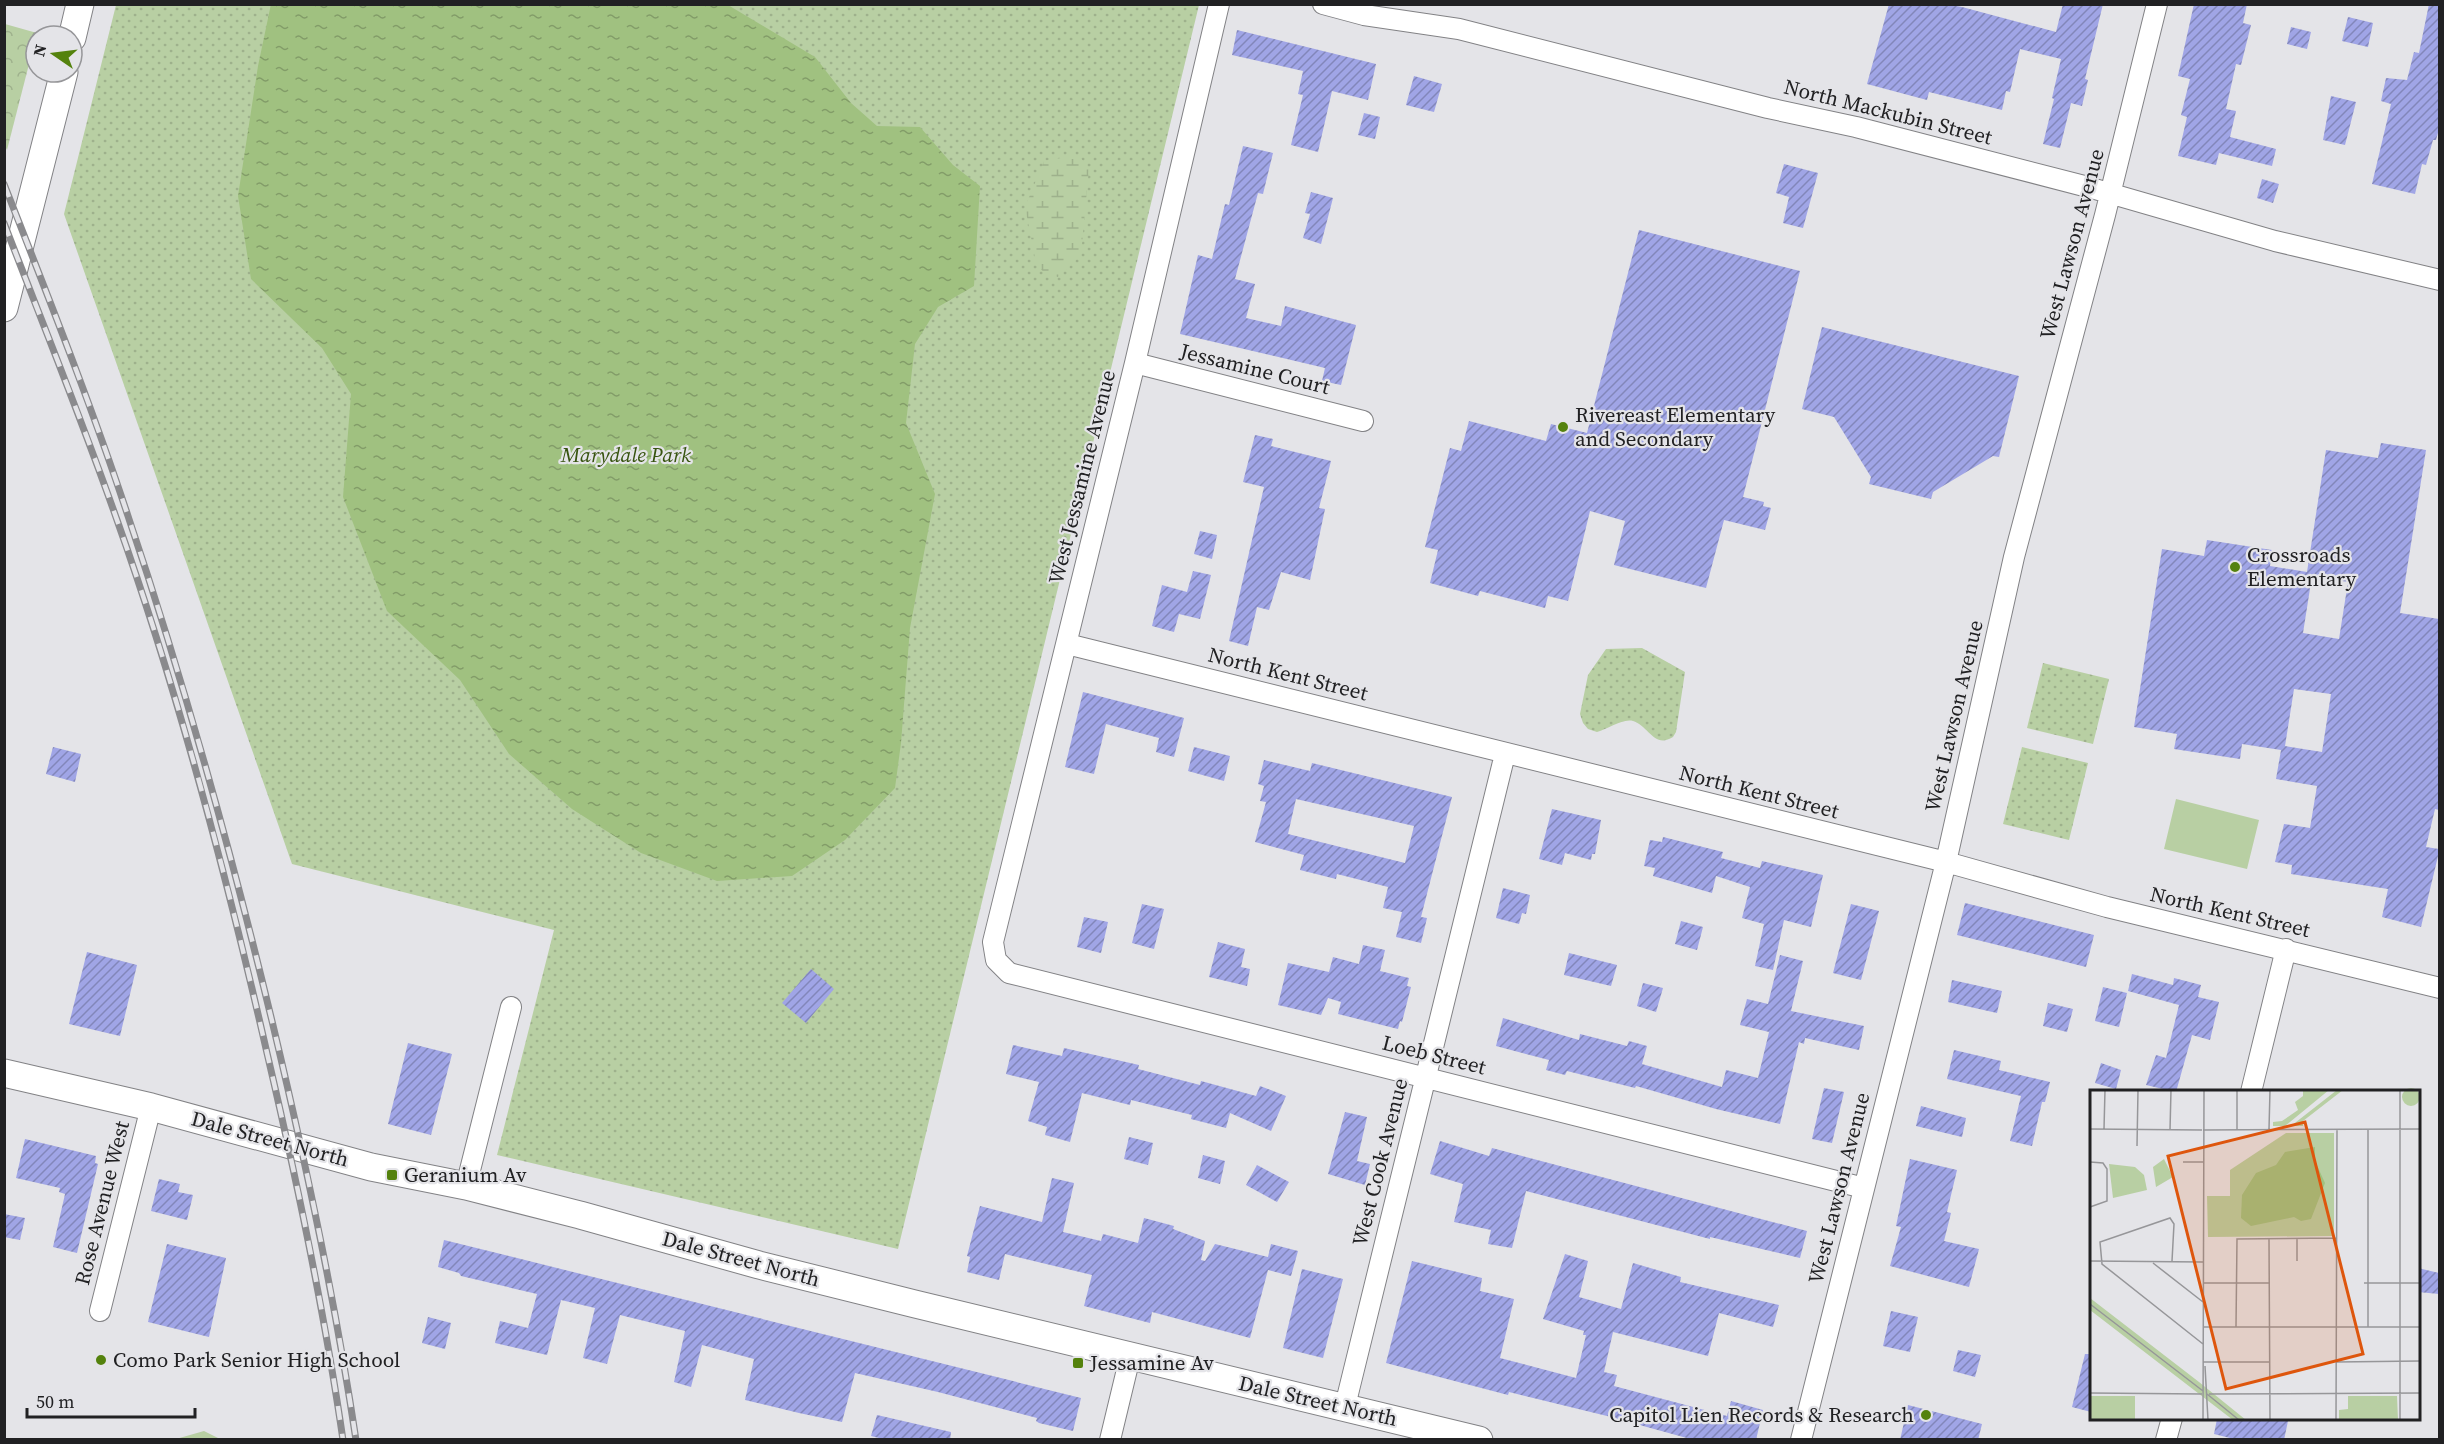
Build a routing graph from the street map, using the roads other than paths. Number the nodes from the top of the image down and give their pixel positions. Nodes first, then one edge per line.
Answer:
1 (80, 4) edge
2 (1219, 4) edge
3 (1323, 4) edge
4 (2157, 4) edge
5 (75, 24) edge
6 (61, 84) edge
7 (2111, 194) junction
8 (2439, 280) edge
9 (4, 308) edge
10 (1135, 363) junction
11 (1363, 421) dead end
12 (1067, 644) junction
13 (1505, 754) junction
14 (1946, 862) junction
15 (2286, 949) junction
16 (996, 960) joint
17 (2439, 988) edge
18 (511, 1007) dead end
19 (4, 1073) edge
20 (1426, 1077) junction
21 (2251, 1090) edge
22 (151, 1107) junction
23 (466, 1186) junction
24 (1864, 1188) junction
25 (100, 1311) dead end
26 (1130, 1358) junction
27 (1345, 1406) junction
28 (2172, 1420) edge
29 (1110, 1440) edge
30 (1479, 1440) edge
31 (1801, 1440) edge
32 (2166, 1440) edge

1 - 5 main road
2 - 10 street, West Jessamine Avenue
3 - 7 street, North Mackubin Street
4 - 7 street, West Lawson Avenue
6 - 9 main road
7 - 8 street, North Mackubin Street
7 - 14 street, West Lawson Avenue
10 - 11 street, Jessamine Court
10 - 12 street, West Jessamine Avenue
12 - 13 street, North Kent Street
12 - 16 street, West Jessamine Avenue
13 - 14 street, North Kent Street
13 - 20 street, West Cook Avenue
14 - 15 street, North Kent Street
14 - 24 street, West Lawson Avenue
15 - 17 street, North Kent Street
15 - 21 street
16 - 20 street, Loeb Street
18 - 23 street
19 - 22 main road, Dale Street North
20 - 24 street, Loeb Street
20 - 27 street, West Cook Avenue
22 - 23 main road, Dale Street North
22 - 25 street, Rose Avenue West
23 - 26 main road, Dale Street North
24 - 31 street, West Lawson Avenue
26 - 27 main road, Dale Street North
26 - 29 street
27 - 30 main road, Dale Street North
28 - 32 street

